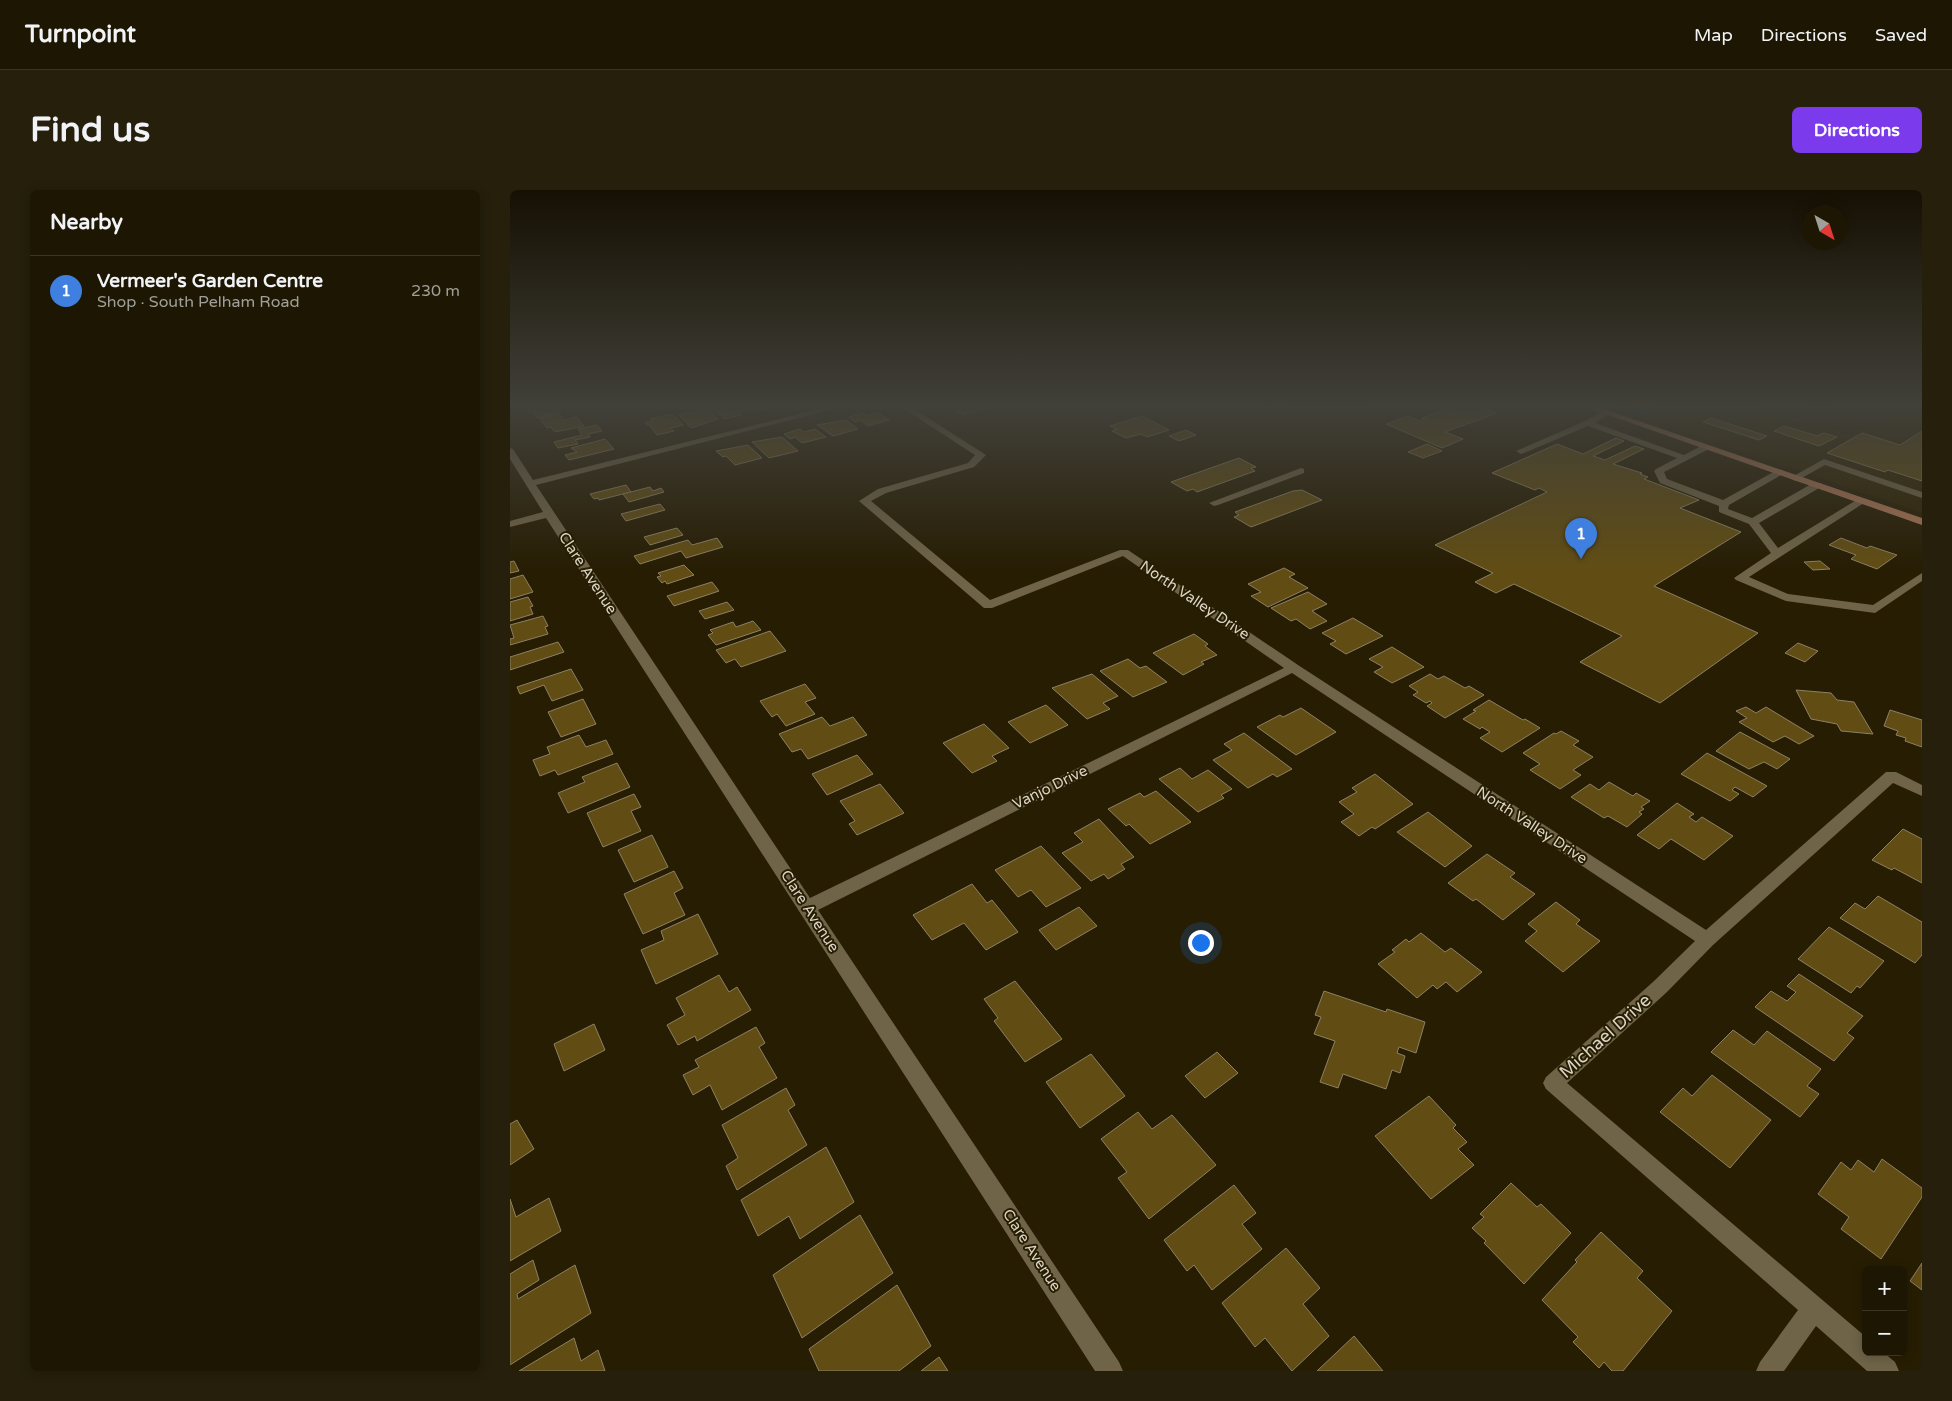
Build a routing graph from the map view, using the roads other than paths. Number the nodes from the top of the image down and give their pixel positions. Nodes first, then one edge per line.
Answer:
1 (515, 460) edge
2 (623, 460) edge
3 (975, 460) edge
4 (1681, 460) edge
5 (1745, 460) edge
6 (1301, 471) dead end
7 (1780, 472) junction
8 (1795, 478) junction
9 (531, 483) junction
10 (1817, 485) junction
11 (1922, 495) edge
12 (1862, 501) junction
13 (1214, 503) dead end
14 (1724, 504) junction
15 (549, 514) junction
16 (1753, 522) junction
17 (1922, 522) edge
18 (510, 524) edge
19 (1777, 554) junction
20 (1922, 576) edge
21 (1293, 668) junction
22 (1922, 791) edge
23 (808, 907) junction
24 (1707, 940) junction
25 (1813, 1309) junction
26 (1110, 1371) edge
27 (1769, 1371) edge
28 (1886, 1371) edge

1 - 9 street, Clare Avenue
2 - 9 street
3 - 21 street, North Valley Drive
4 - 14 street
5 - 7 main road
6 - 13 street
7 - 8 main road
7 - 14 street
8 - 10 main road
8 - 11 street
9 - 15 street, Clare Avenue
10 - 12 main road
10 - 16 street
12 - 17 main road
12 - 19 street
14 - 16 street
15 - 18 street
15 - 23 street, Clare Avenue
16 - 19 street
19 - 20 street
21 - 23 street, Vanjo Drive
21 - 24 street, North Valley Drive
22 - 24 street, Michael Drive
23 - 26 street, Clare Avenue
24 - 25 street, Michael Drive
25 - 27 street
25 - 28 street, Michael Drive

